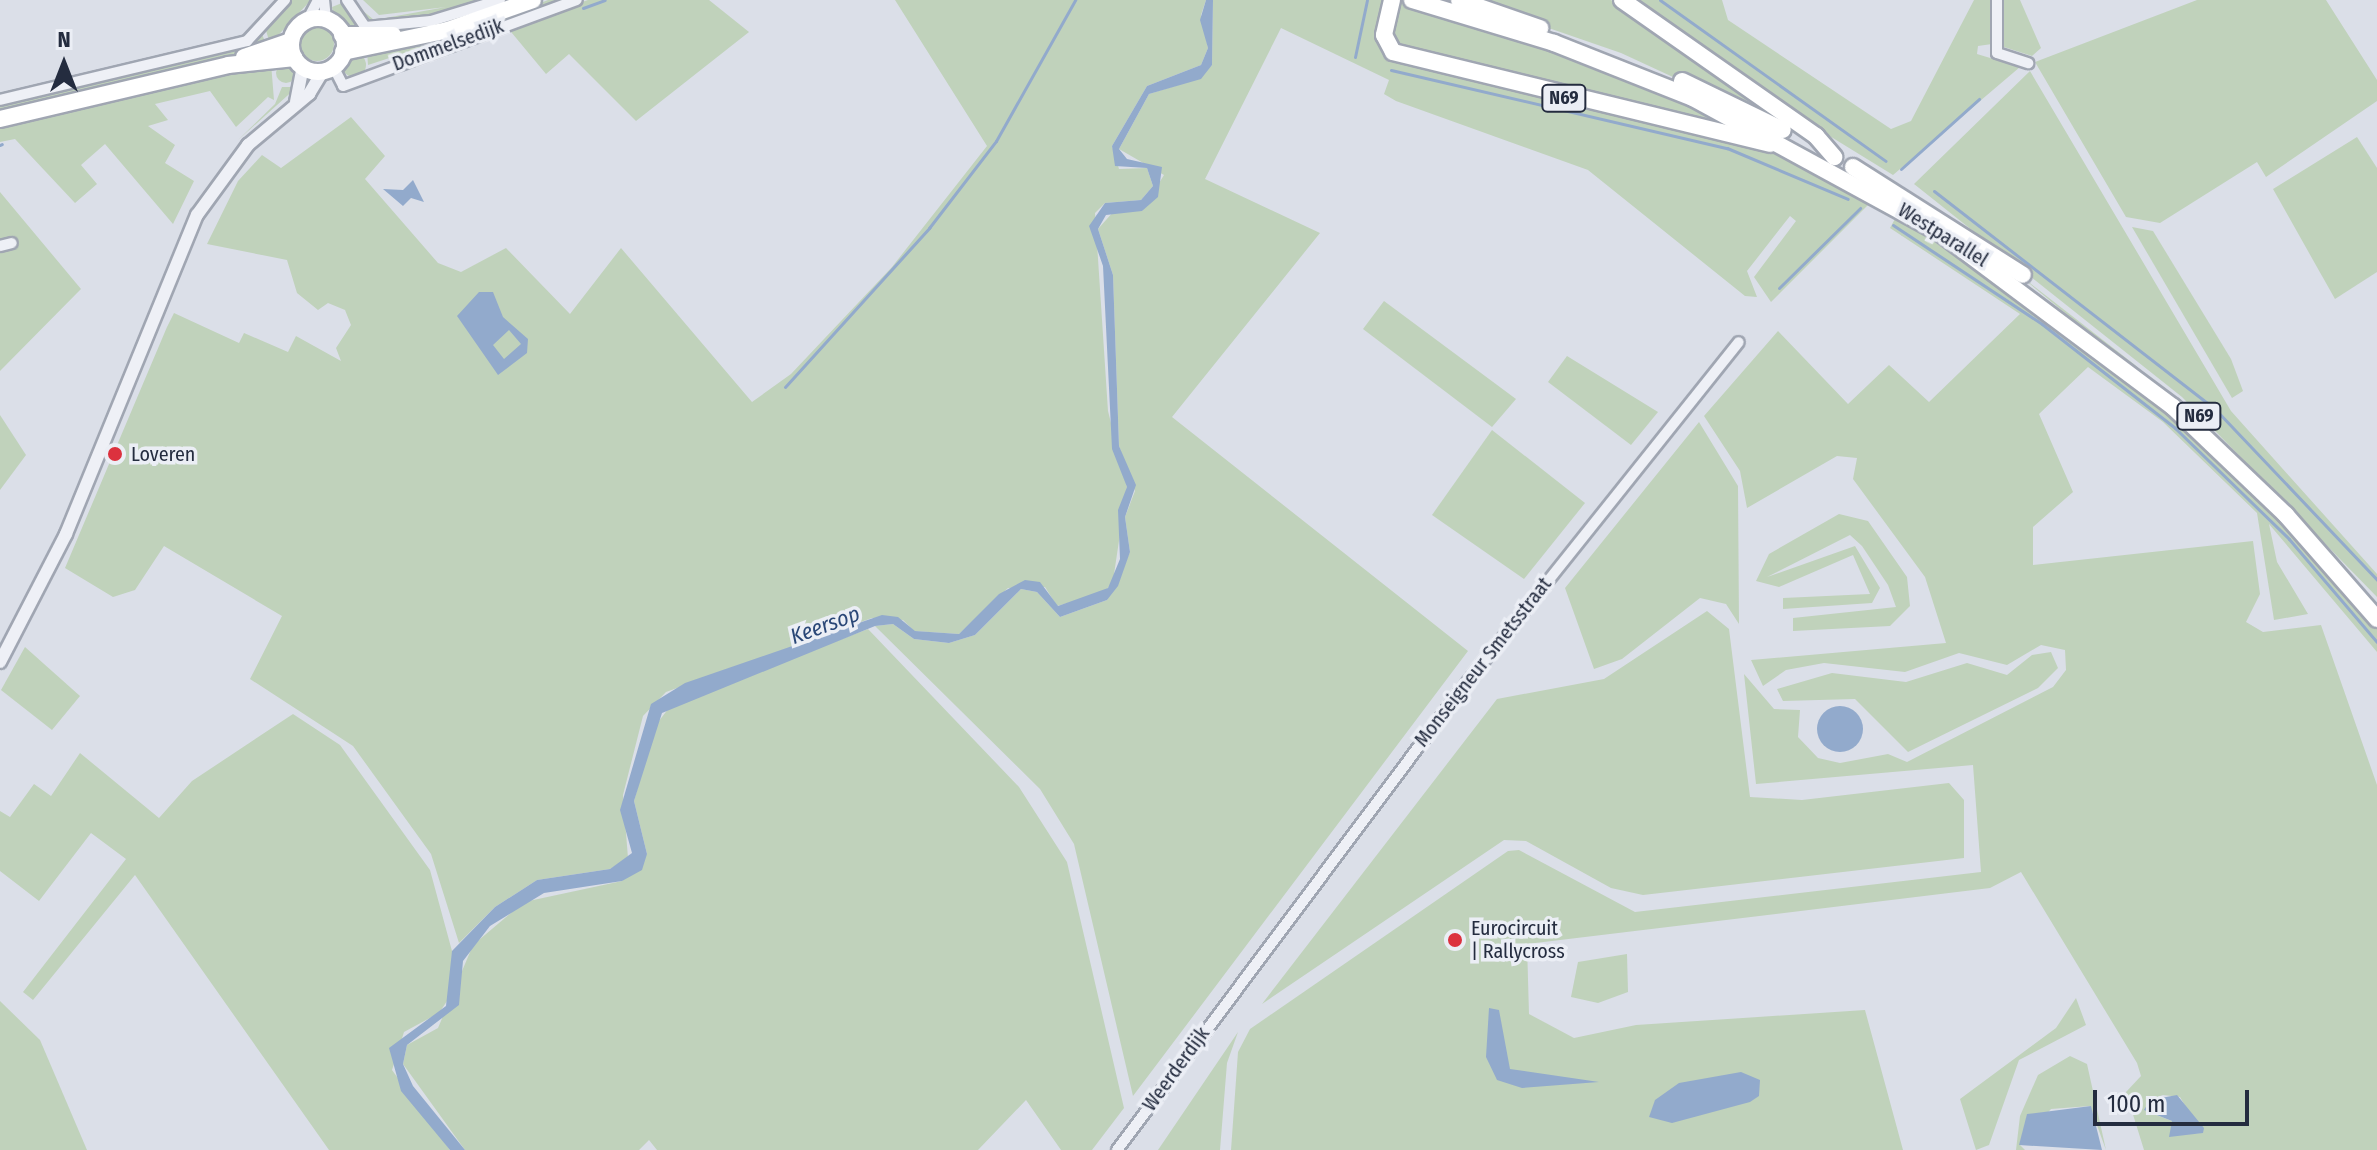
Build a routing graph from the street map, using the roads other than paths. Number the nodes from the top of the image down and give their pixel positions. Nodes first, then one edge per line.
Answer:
1 (285, 0) edge
2 (318, 0) edge
3 (324, 0) edge
4 (347, 0) edge
5 (500, 0) edge
6 (533, 0) edge
7 (577, 0) edge
8 (1392, 0) edge
9 (1459, 0) edge
10 (1622, 0) edge
11 (1997, 0) edge
12 (1418, 2) edge
13 (317, 19) junction
14 (342, 35) junction
15 (410, 37) junction
16 (291, 41) junction
17 (299, 63) junction
18 (333, 63) junction
19 (2028, 63) dead end
20 (228, 65) junction
21 (0, 100) edge
22 (296, 102) junction
23 (0, 119) edge
24 (1794, 147) junction
25 (1834, 157) junction
26 (1891, 195) junction
27 (12, 243) dead end
28 (0, 246) edge
29 (1739, 342) dead end
30 (2377, 603) edge
31 (2377, 619) edge
32 (0, 662) edge
33 (1234, 987) joint
34 (1117, 1150) edge

1 - 21 street
2 - 13 street
3 - 13 street
4 - 5 street, Dommelsedijk
6 - 15 main road, Dommelsedijk
7 - 18 street, Dommelsedijk
8 - 24 main road, N69
9 - 25 main road, Westparallel / N69
10 - 25 main road, N69
11 - 19 street
12 - 24 main road, Westparallel / N69
13 - 14 main road
13 - 16 main road
14 - 15 main road, Dommelsedijk
14 - 18 main road
15 - 18 main road, Dommelsedijk
16 - 17 main road
16 - 20 main road
17 - 18 main road
17 - 20 main road
17 - 22 street
18 - 22 street
20 - 23 main road
22 - 32 street
24 - 26 main road, Westparallel / N69
25 - 26 main road, Westparallel / N69
26 - 30 main road, Westparallel / N69
26 - 31 main road, Westparallel / N69
27 - 28 street
29 - 33 street, Monseigneur Smetsstraat
33 - 34 street, Weerderdijk

